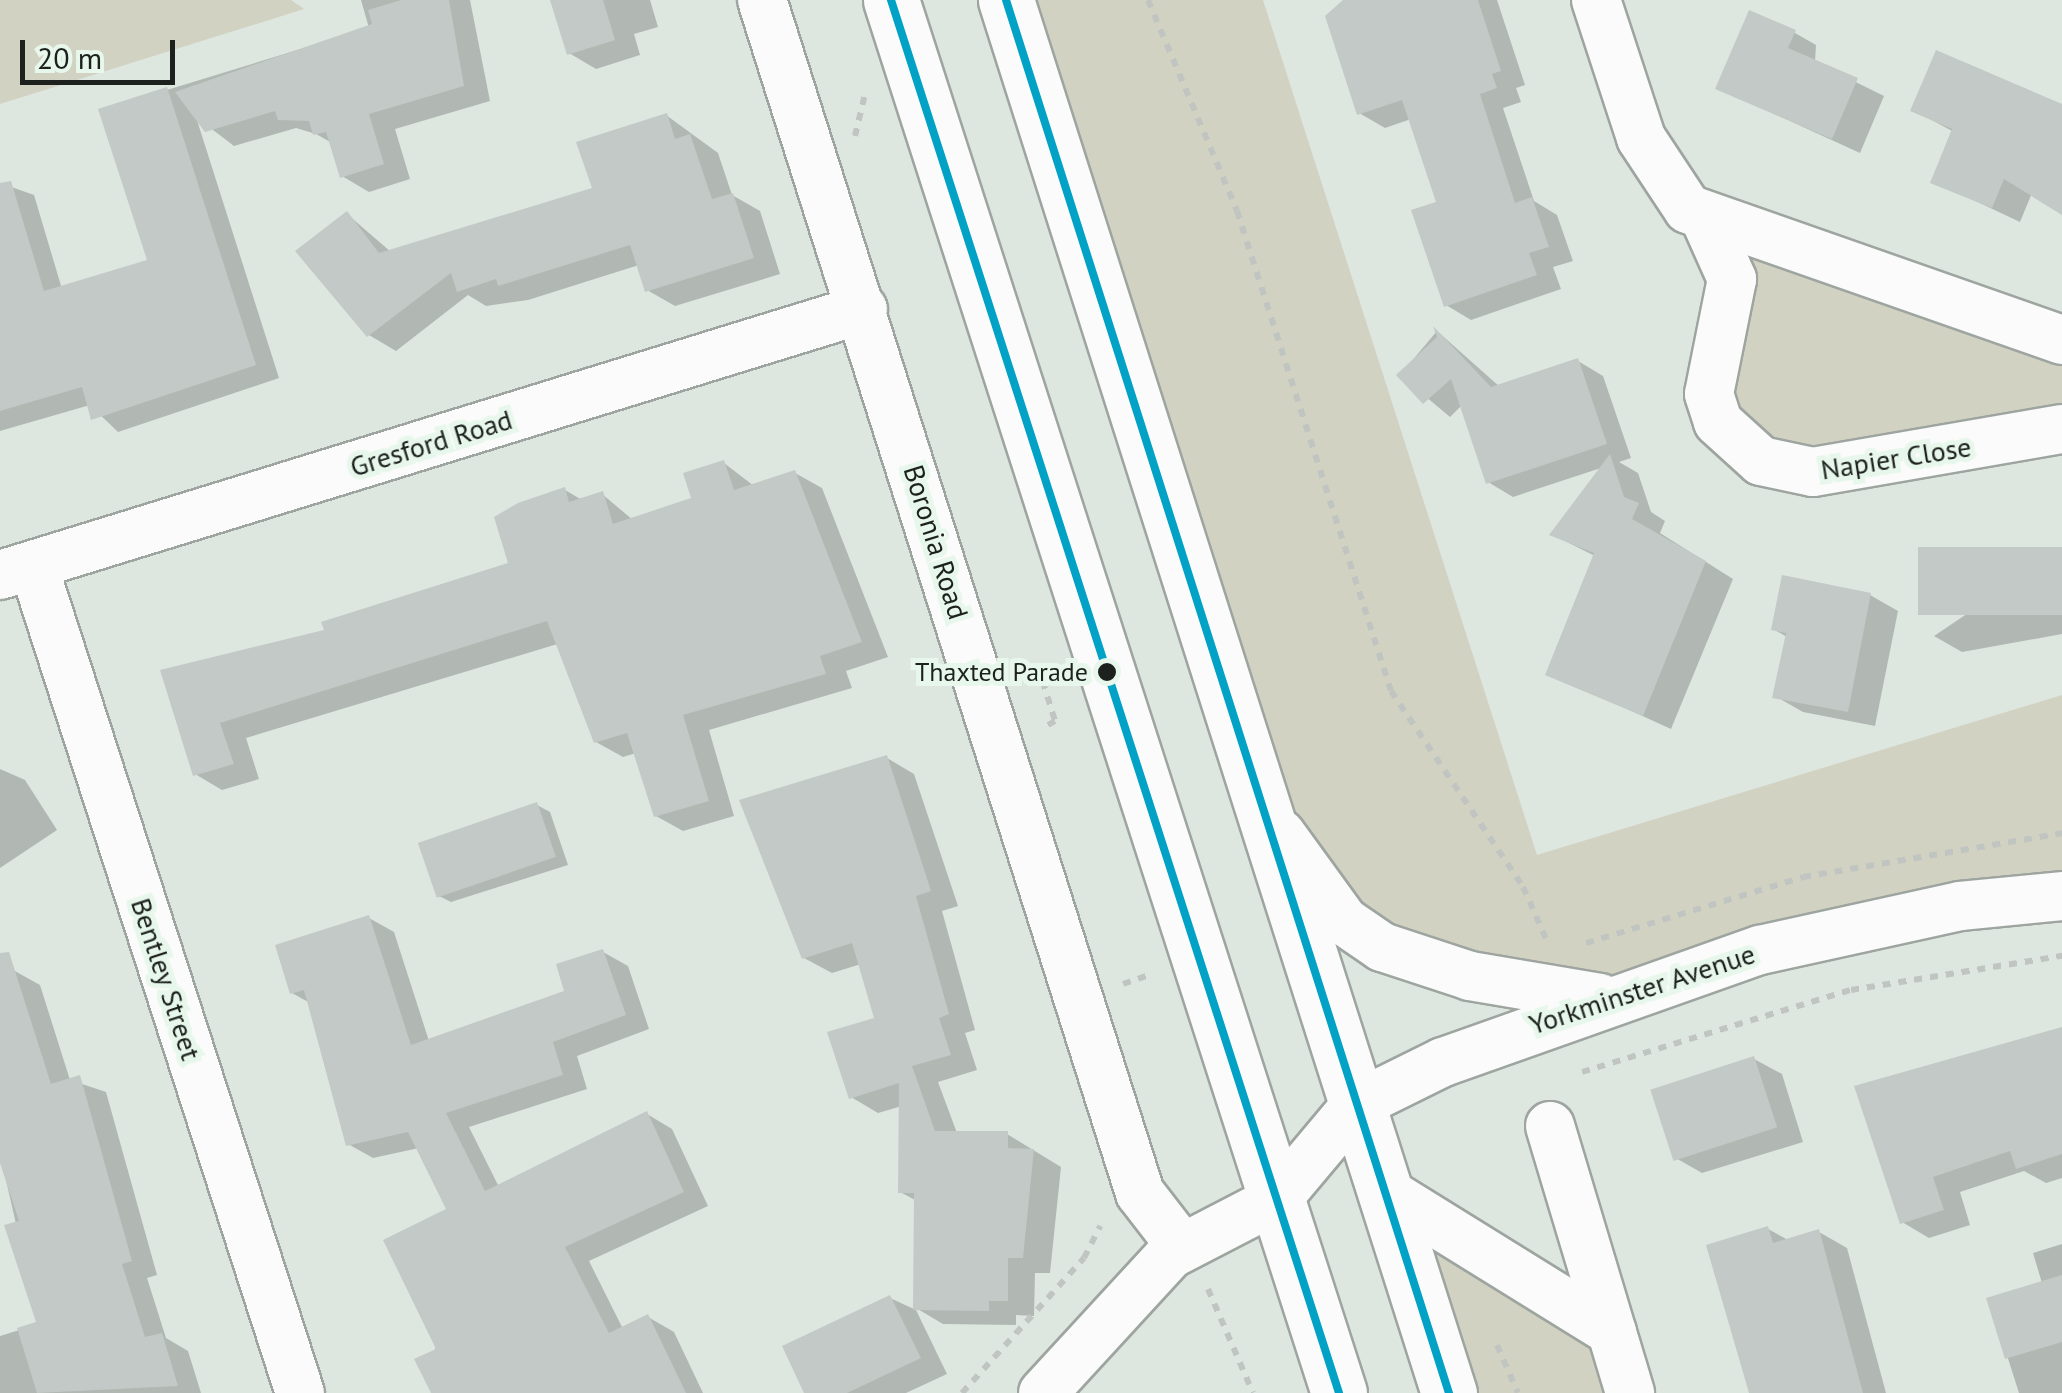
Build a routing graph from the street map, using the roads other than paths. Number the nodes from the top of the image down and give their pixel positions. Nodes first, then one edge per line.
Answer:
1 (762, 0) edge
2 (891, 0) edge
3 (1006, 0) edge
4 (1596, 0) edge
5 (1706, 221) junction
6 (863, 309) junction
7 (2062, 340) edge
8 (2062, 429) edge
9 (17, 570) edge
10 (1262, 806) junction
11 (2062, 896) edge
12 (1603, 998) junction
13 (1356, 1105) junction
14 (1550, 1126) dead end
15 (1385, 1191) junction
16 (1277, 1199) junction
17 (1193, 1265) junction
18 (1612, 1332) junction
19 (300, 1393) edge
20 (1043, 1393) edge
21 (1338, 1393) edge
22 (1449, 1393) edge
23 (1630, 1393) edge

1 - 6 street, Boronia Road
2 - 16 main road
3 - 10 main road
4 - 5 street, Napier Close
5 - 7 street, Napier Close
5 - 8 street, Napier Close
6 - 9 street, Gresford Road
6 - 17 street, Boronia Road
9 - 19 street, Bentley Street
10 - 12 street
10 - 13 main road
11 - 12 street, Yorkminster Avenue
12 - 13 street, Yorkminster Avenue
13 - 15 main road
13 - 16 street, Yorkminster Avenue
14 - 18 street
15 - 18 street
15 - 22 main road
16 - 17 street
16 - 21 main road
17 - 20 street
18 - 23 street

